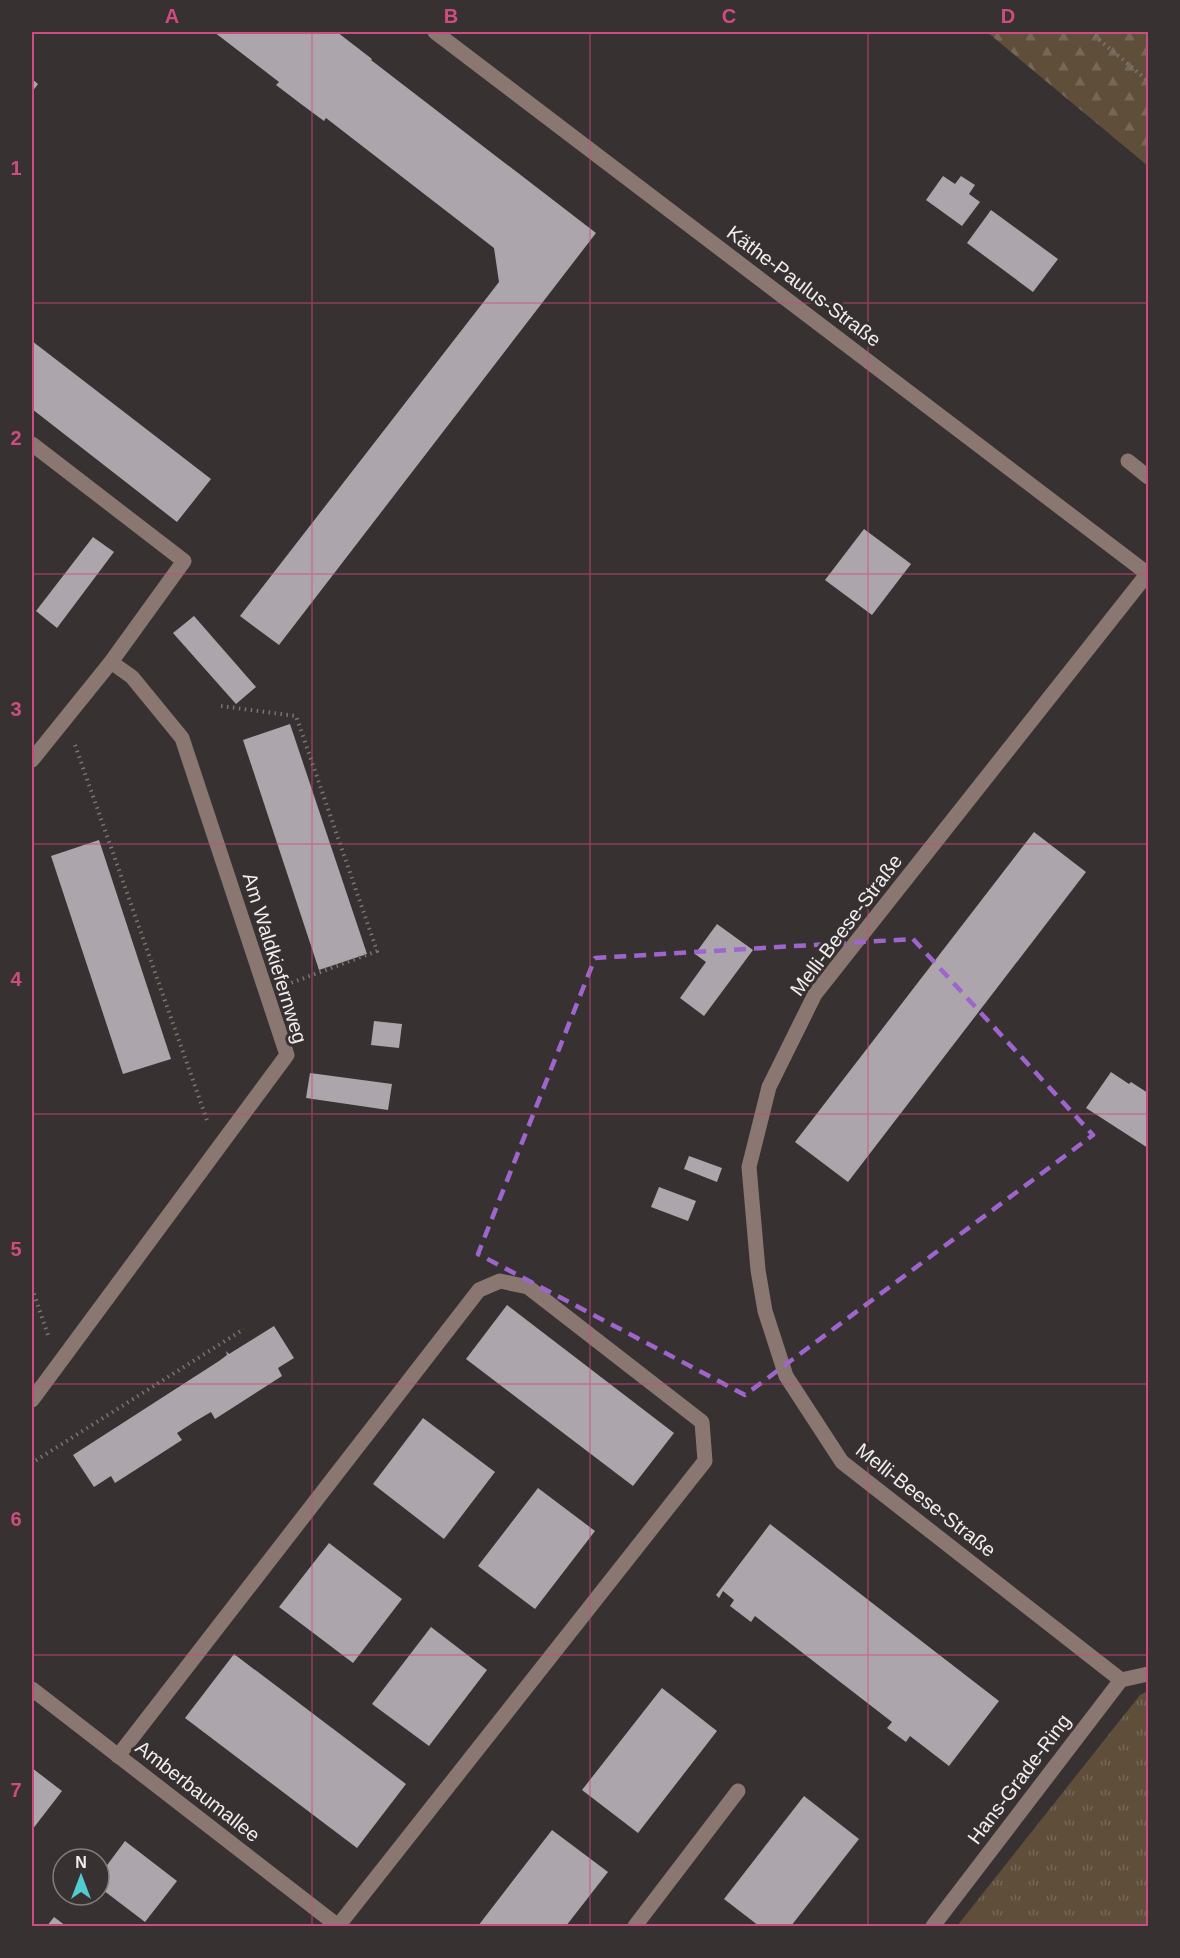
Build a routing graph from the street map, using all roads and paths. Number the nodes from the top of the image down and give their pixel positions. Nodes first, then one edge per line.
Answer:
1 (435, 32) edge
2 (1090, 32) edge
3 (1149, 81) edge
4 (32, 444) edge
5 (1128, 461) dead end
6 (1149, 477) edge
7 (1148, 574) edge
8 (111, 662) junction
9 (221, 706) dead end
10 (64, 718) junction
11 (32, 760) edge
12 (265, 991) junction
13 (217, 1149) junction
14 (32, 1288) edge
15 (244, 1329) dead end
16 (58, 1364) junction
17 (32, 1400) edge
18 (32, 1457) edge
19 (1149, 1674) edge
20 (1121, 1680) junction
21 (32, 1689) edge
22 (118, 1756) junction
23 (738, 1791) dead end
24 (338, 1926) edge
25 (635, 1926) edge
26 (933, 1926) edge

1 - 7 street, Käthe-Paulus-Straße
2 - 3 path
4 - 8 street
5 - 6 street
7 - 20 street, Melli-Beese-Straße
8 - 10 street
8 - 12 street, Am Waldkiefernweg
9 - 12 path
10 - 11 street
10 - 13 path
12 - 13 street, Am Waldkiefernweg
13 - 16 street, Am Waldkiefernweg
14 - 16 path
15 - 18 path
16 - 17 street, Am Waldkiefernweg
19 - 20 street
20 - 26 street, Hans-Grade-Ring
21 - 22 street, Amberbaumallee
22 - 24 street, Amberbaumallee
22 - 24 street
23 - 25 street

